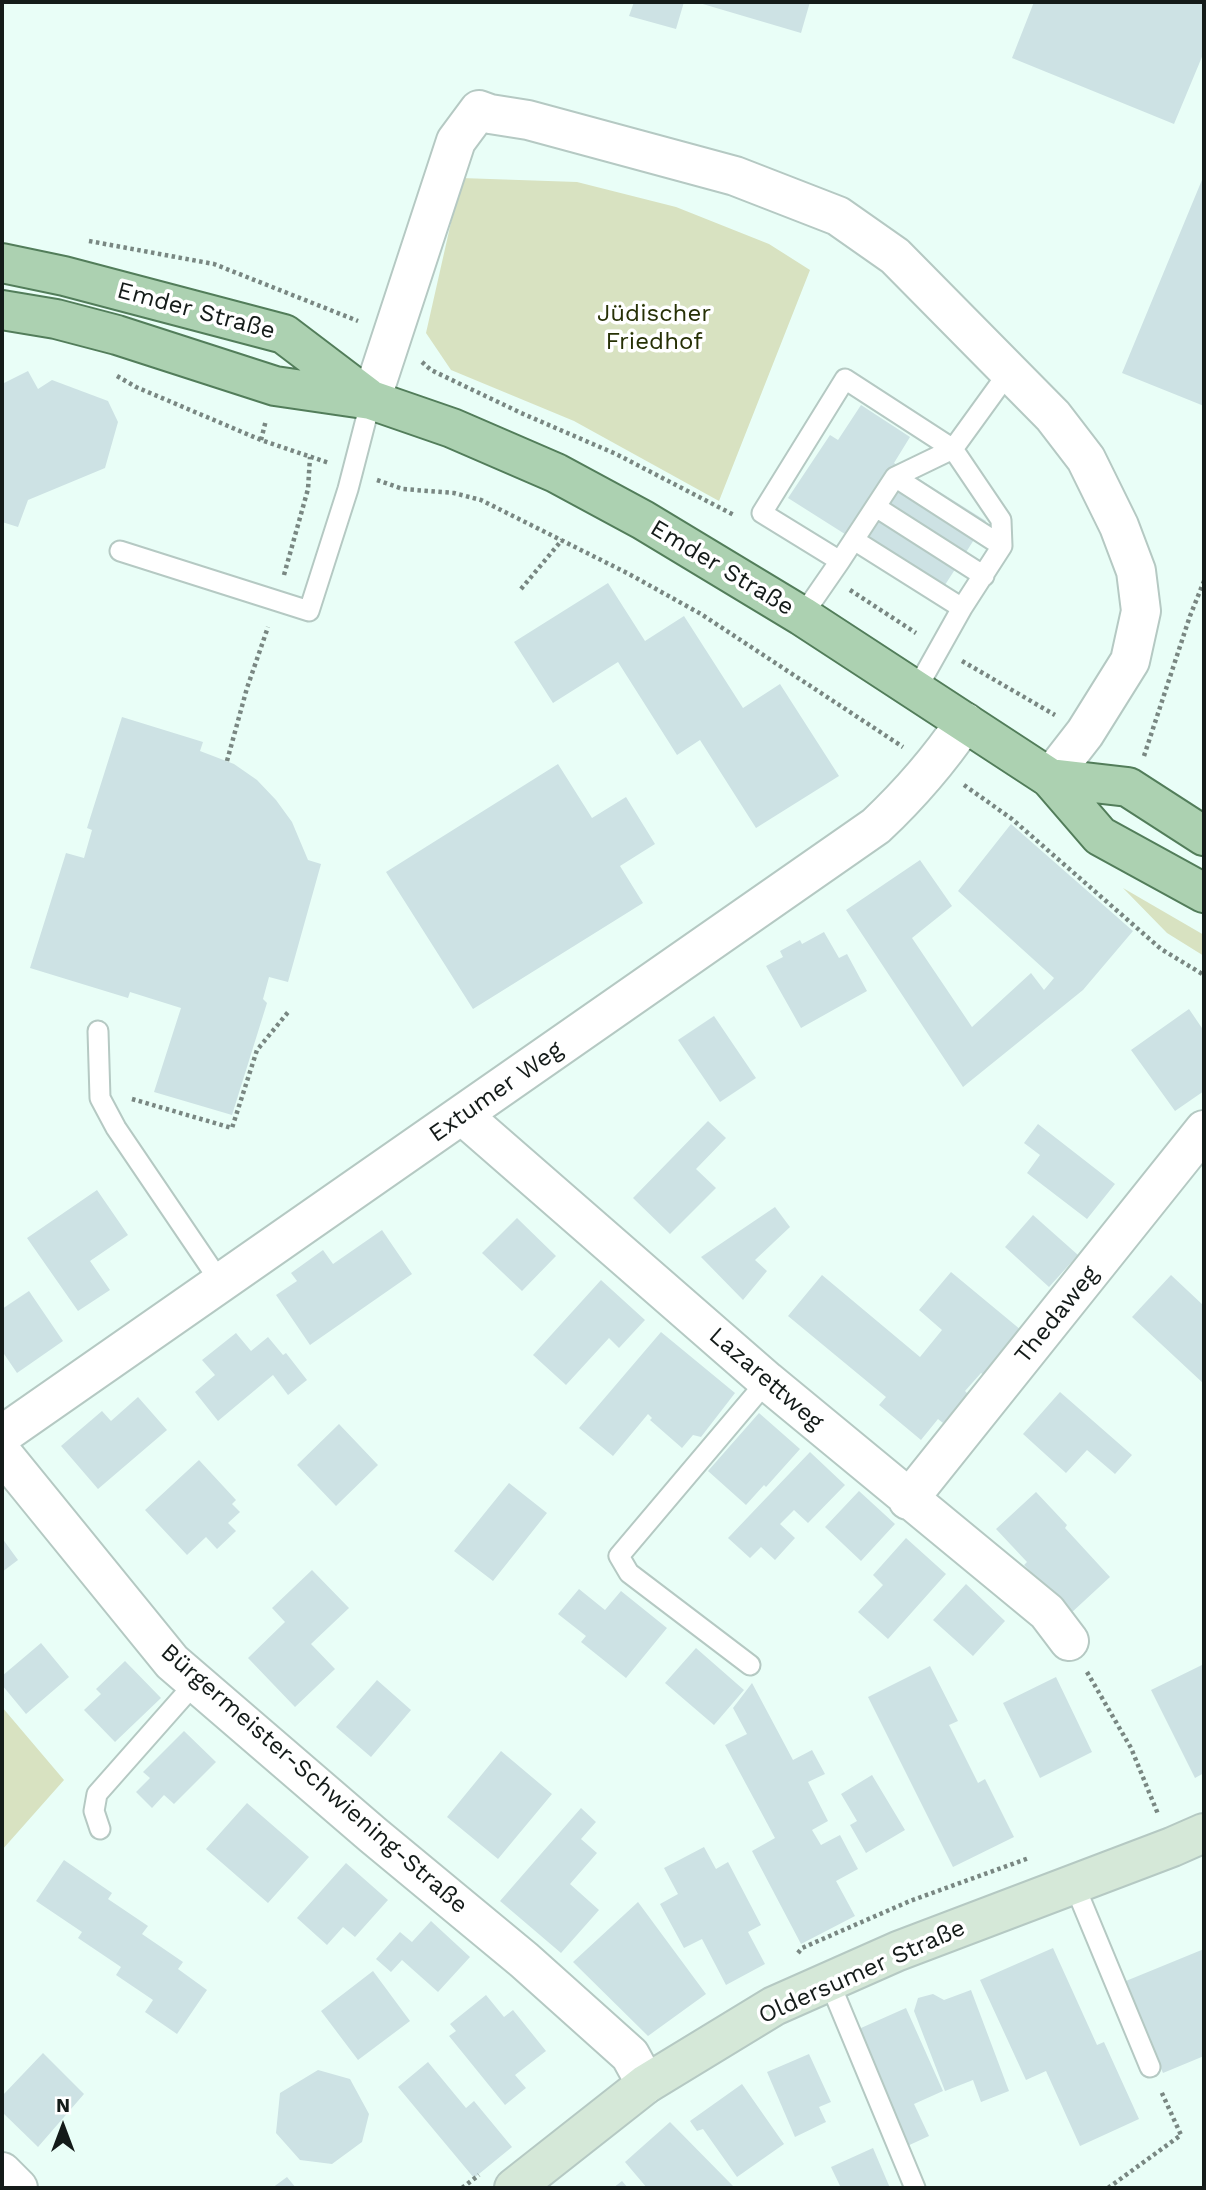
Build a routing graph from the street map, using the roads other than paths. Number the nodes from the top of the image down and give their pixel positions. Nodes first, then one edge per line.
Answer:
1 (2, 264) edge
2 (2, 310) edge
3 (1008, 373) junction
4 (371, 400) junction
5 (953, 449) junction
6 (895, 477) junction
7 (876, 507) junction
8 (854, 540) junction
9 (1002, 545) junction
10 (120, 551) dead end
11 (840, 561) junction
12 (984, 576) junction
13 (962, 608) junction
14 (802, 615) junction
15 (916, 690) junction
16 (965, 722) junction
17 (1050, 778) junction
18 (1204, 836) edge
19 (1204, 893) edge
20 (99, 1031) dead end
21 (462, 1115) junction
22 (1204, 1130) edge
23 (221, 1283) junction
24 (767, 1381) junction
25 (2, 1435) edge
26 (2, 1453) edge
27 (908, 1500) junction
28 (1069, 1641) road end
29 (750, 1665) dead end
30 (196, 1682) junction
31 (100, 1829) dead end
32 (1188, 1840) edge
33 (1074, 1884) junction
34 (830, 1981) junction
35 (1150, 2067) road end
36 (646, 2084) junction
37 (2, 2172) edge
38 (18, 2188) edge
39 (514, 2188) edge
40 (915, 2188) edge

1 - 4 main road, Emder Straße
2 - 4 main road, Emder Straße
3 - 4 street
3 - 5 lane
3 - 17 street
4 - 10 lane
4 - 14 main road, Emder Straße
5 - 6 lane
5 - 9 lane
5 - 11 lane
6 - 7 lane
6 - 9 lane
7 - 8 lane
7 - 12 lane
8 - 11 lane
8 - 13 lane
9 - 12 lane
11 - 14 lane
12 - 13 lane
13 - 15 lane
14 - 15 main road, Emder Straße
15 - 16 main road, Emder Straße
16 - 17 main road, Emder Straße
16 - 21 street, Extumer Weg
17 - 18 main road, Emder Straße
17 - 19 main road, Emder Straße
20 - 23 lane
21 - 23 street, Extumer Weg
21 - 24 street, Lazarettweg
22 - 27 street, Thedaweg
23 - 25 street, Extumer Weg
24 - 27 street, Lazarettweg
24 - 29 lane
26 - 30 street, Bürgermeister-Schwiening-Straße
27 - 28 street, Lazarettweg
30 - 31 lane
30 - 36 street, Bürgermeister-Schwiening-Straße
32 - 33 main road, Oldersumer Straße
33 - 34 main road, Oldersumer Straße
33 - 35 lane
34 - 36 main road, Oldersumer Straße
34 - 40 lane
36 - 39 main road, Oldersumer Straße
37 - 38 street

